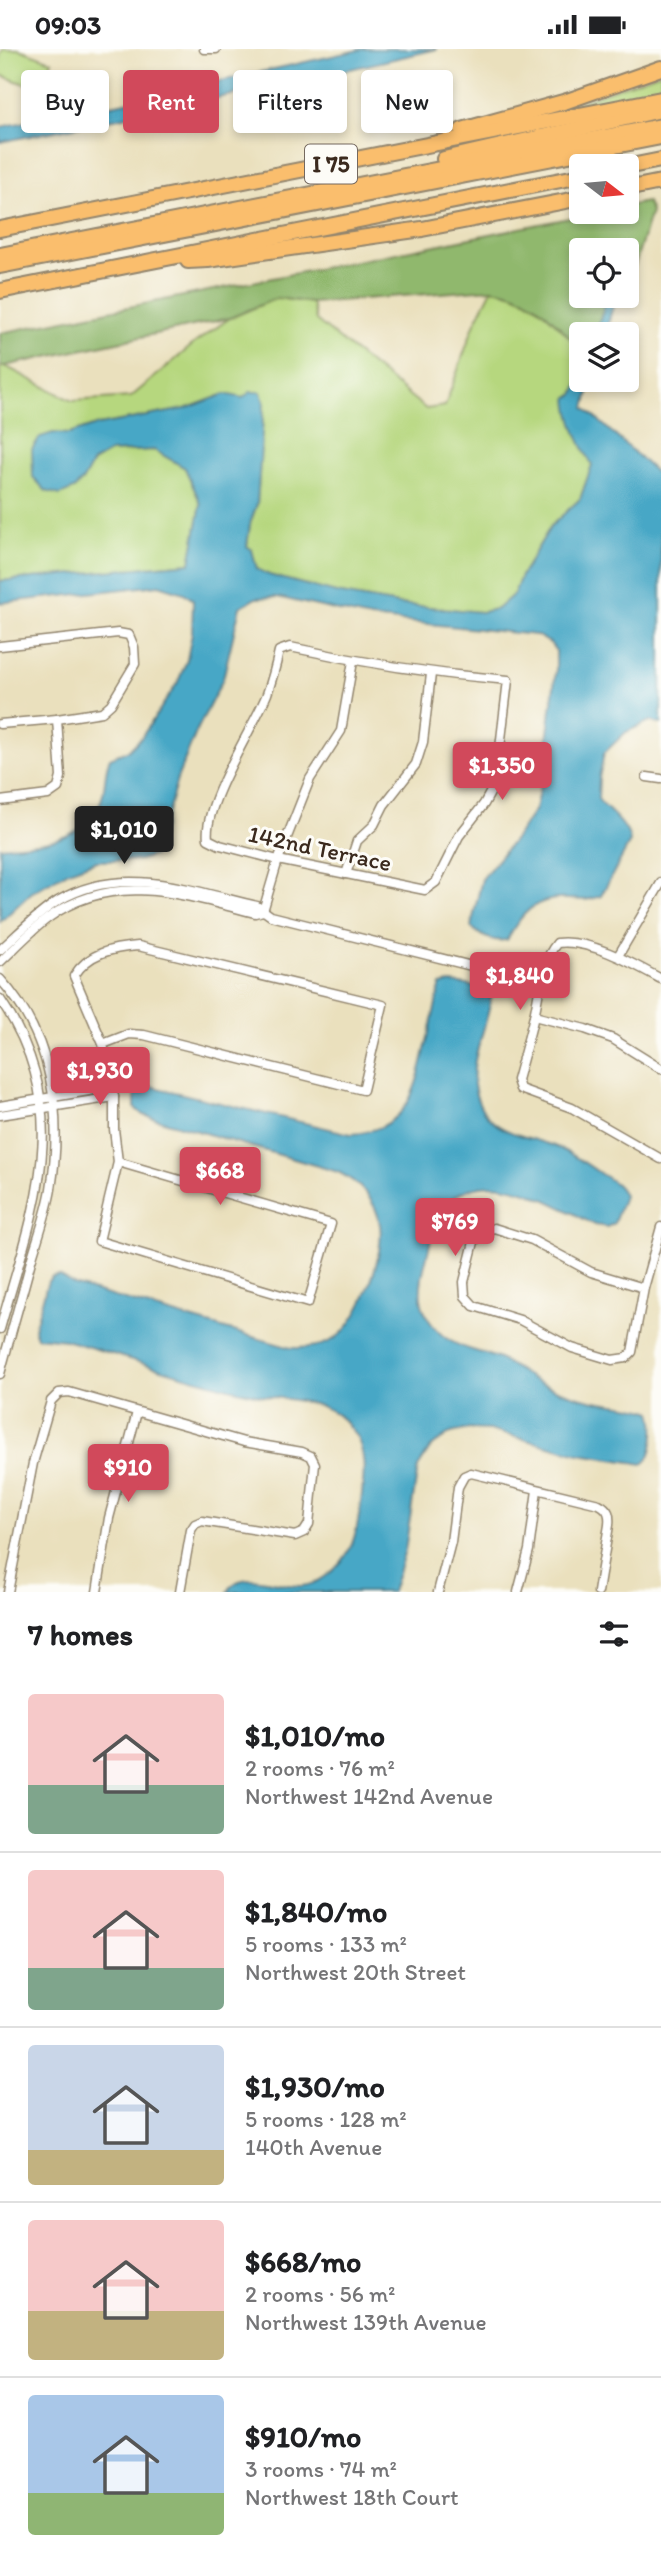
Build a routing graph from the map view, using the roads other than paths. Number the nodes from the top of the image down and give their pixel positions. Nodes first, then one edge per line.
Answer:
1 (204, 49) edge
2 (216, 49) edge
3 (661, 68) edge
4 (661, 99) edge
5 (661, 110) edge
6 (661, 126) edge
7 (661, 138) edge
8 (661, 160) edge
9 (639, 164) edge
10 (322, 166) junction
11 (569, 178) edge
12 (661, 182) edge
13 (639, 186) edge
14 (569, 200) edge
15 (240, 208) junction
16 (0, 229) edge
17 (0, 255) edge
18 (141, 263) junction
19 (0, 266) edge
20 (0, 291) edge
21 (0, 646) edge
22 (353, 661) junction
23 (431, 674) junction
24 (57, 719) junction
25 (0, 724) edge
26 (647, 777) dead end
27 (661, 779) edge
28 (0, 801) edge
29 (278, 860) junction
30 (346, 874) junction
31 (661, 883) edge
32 (263, 911) junction
33 (0, 950) edge
34 (618, 956) junction
35 (0, 962) edge
36 (661, 978) edge
37 (0, 979) edge
38 (540, 982) junction
39 (0, 999) edge
40 (534, 1016) junction
41 (103, 1044) junction
42 (661, 1069) edge
43 (112, 1087) junction
44 (114, 1097) junction
45 (55, 1101) junction
46 (41, 1103) junction
47 (0, 1106) edge
48 (0, 1115) edge
49 (661, 1159) edge
50 (118, 1162) junction
51 (661, 1227) edge
52 (644, 1288) junction
53 (0, 1329) edge
54 (0, 1374) edge
55 (137, 1412) junction
56 (537, 1490) junction
57 (8, 1592) edge
58 (97, 1592) edge
59 (180, 1592) edge
60 (438, 1592) edge
61 (518, 1592) edge
62 (598, 1592) edge

1 - 2 street
3 - 10 highway
4 - 10 highway, I 75
5 - 15 highway
6 - 15 highway
7 - 19 highway
8 - 9 highway
10 - 16 highway, I 75
11 - 18 highway, I 75
12 - 13 highway
14 - 18 highway
15 - 17 highway
18 - 20 highway, I 75
21 - 24 street
22 - 23 street
22 - 29 street
22 - 29 street, 142nd Terrace
23 - 30 street
23 - 30 street, 142nd Terrace
24 - 25 street
24 - 28 street
26 - 27 street
29 - 30 street, 142nd Terrace
29 - 32 street
31 - 34 street
32 - 33 street
32 - 35 street
32 - 38 street
34 - 36 street
34 - 38 street
37 - 45 street
38 - 40 street
39 - 46 street
40 - 42 street
40 - 49 street
41 - 41 street
41 - 43 street
43 - 44 street
43 - 45 street
44 - 45 street
44 - 50 street
45 - 46 street
45 - 54 street
46 - 47 street
46 - 48 street
46 - 53 street
50 - 50 street
51 - 52 street
52 - 52 street
55 - 57 street
55 - 58 street
55 - 59 street
56 - 60 street
56 - 61 street
56 - 62 street

